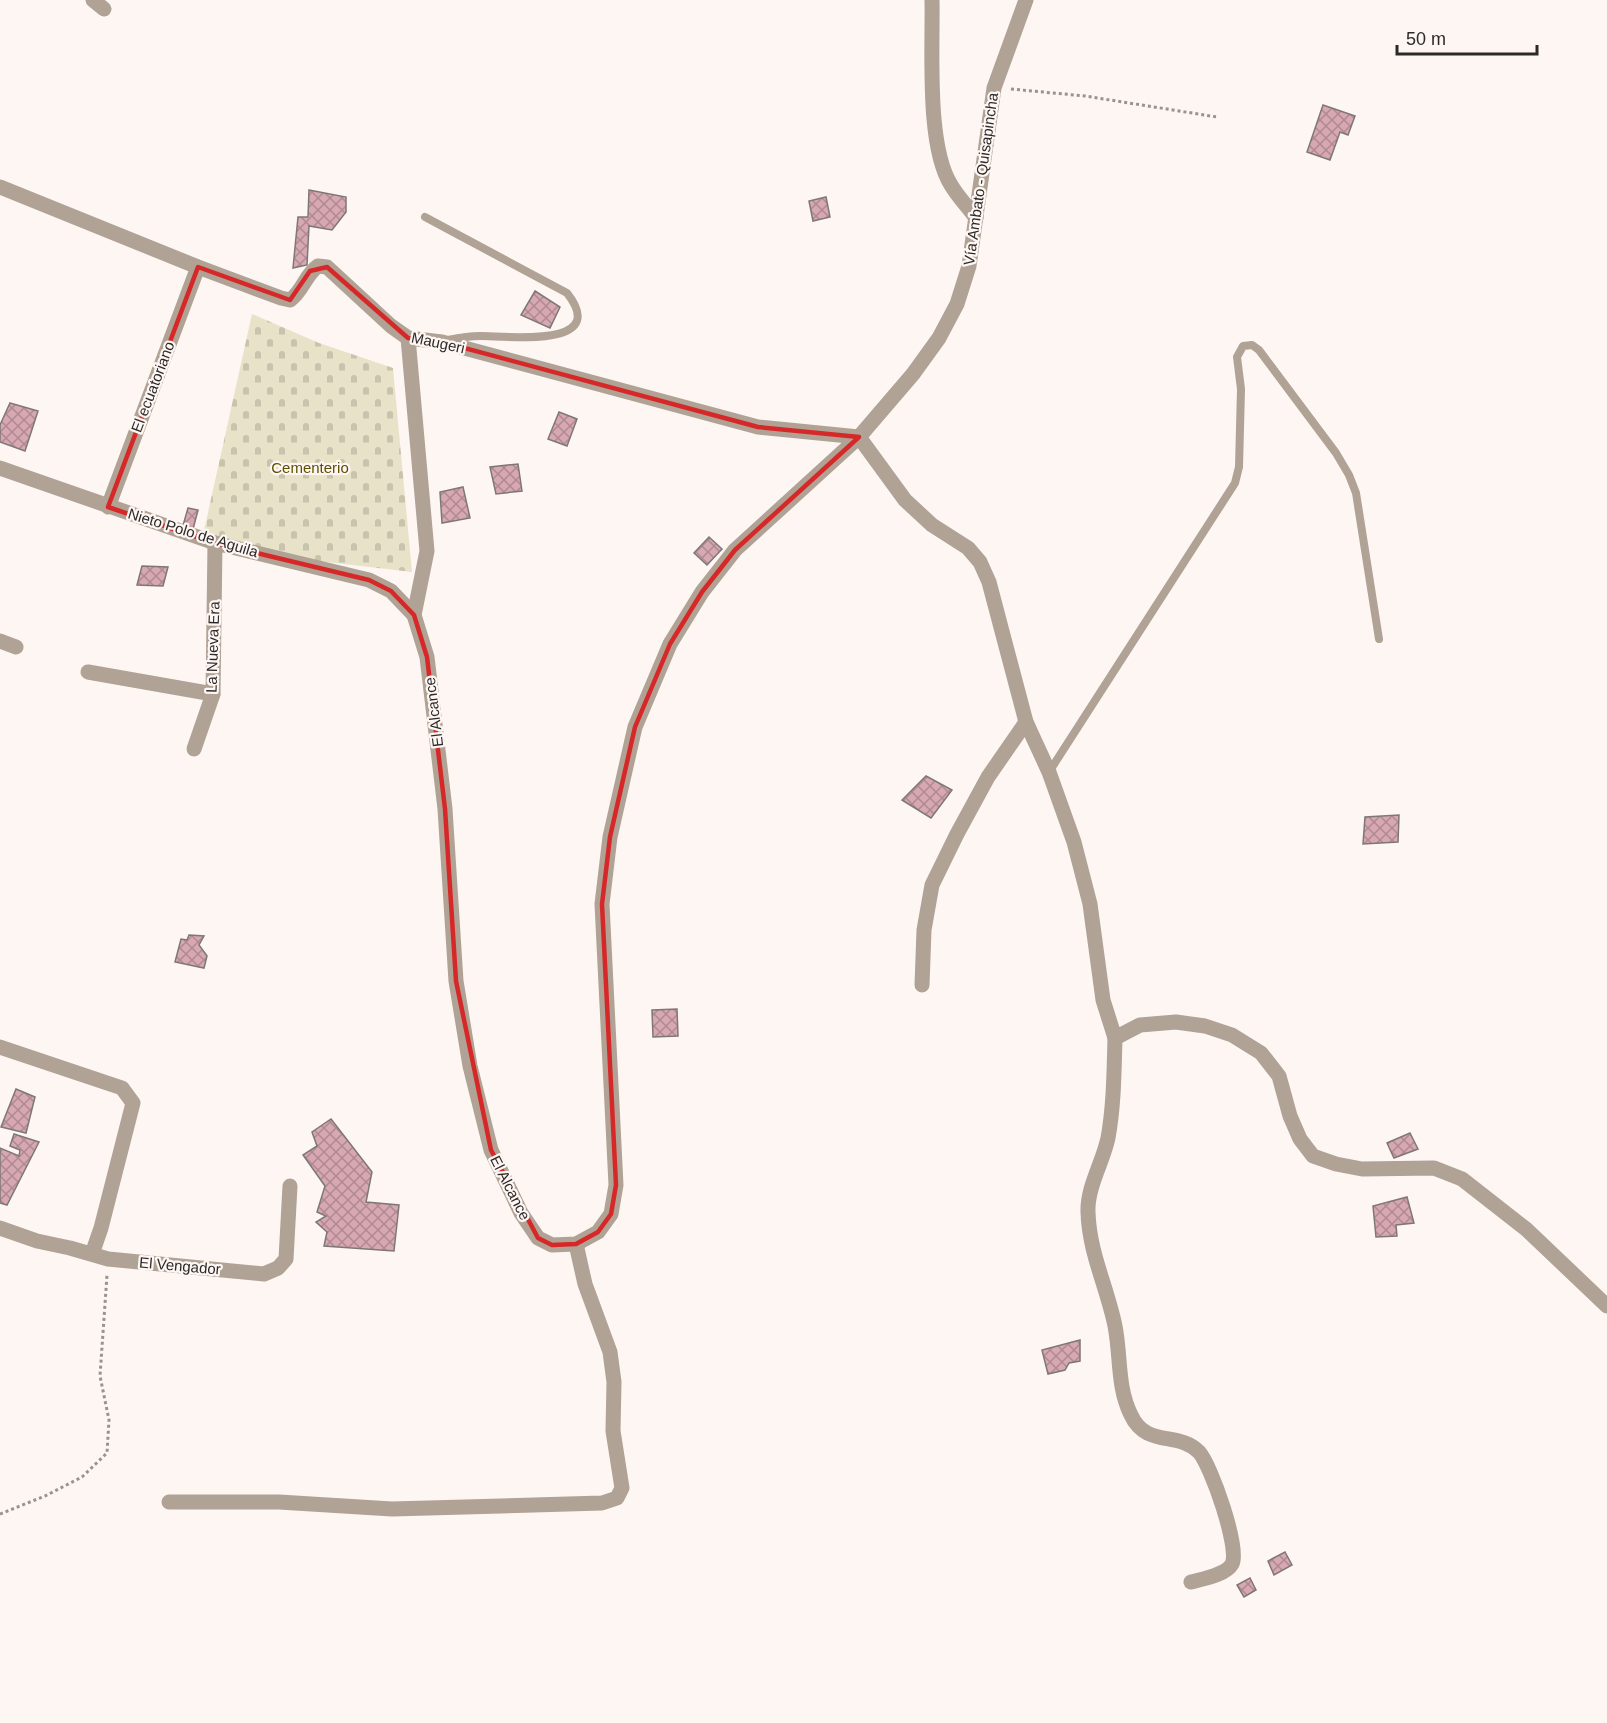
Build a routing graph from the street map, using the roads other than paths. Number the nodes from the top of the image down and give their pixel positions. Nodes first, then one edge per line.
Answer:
1 (932, 0) edge
2 (1026, 0) edge
3 (0, 187) edge
4 (425, 217) dead end
5 (976, 218) junction
6 (198, 267) junction
7 (408, 338) junction
8 (442, 342) junction
9 (859, 436) junction
10 (0, 471) edge
11 (108, 507) junction
12 (215, 543) junction
13 (414, 615) junction
14 (1379, 639) dead end
15 (0, 641) edge
16 (16, 646) dead end
17 (88, 672) dead end
18 (213, 694) junction
19 (1026, 722) junction
20 (194, 749) dead end
21 (1050, 772) junction
22 (922, 985) dead end
23 (1115, 1038) junction
24 (0, 1047) edge
25 (290, 1186) dead end
26 (0, 1228) edge
27 (576, 1244) junction
28 (92, 1254) junction
29 (1607, 1306) edge
30 (169, 1502) dead end
31 (1191, 1582) dead end

1 - 5 street
2 - 5 street, Vía Ambato - Quisapincha
3 - 6 street, Maugeri
4 - 8 lane
5 - 9 street, Vía Ambato - Quisapincha
6 - 7 street, Maugeri
6 - 11 street, El ecuatoriano
7 - 8 street, Maugeri
7 - 13 street, El Alcance
8 - 9 street, Maugeri
9 - 19 street
9 - 27 street
10 - 11 street, Nieto Polo de Aguila
11 - 12 street, Nieto Polo de Aguila
12 - 13 street, Nieto Polo de Aguila
12 - 18 street, La Nueva Era
13 - 27 street, El Alcance
14 - 21 lane
15 - 16 street
17 - 18 street
18 - 20 street, La Nueva Era
19 - 21 street
19 - 22 street
21 - 23 street
23 - 29 street
23 - 31 street
24 - 28 street
25 - 28 street, El Vengador
26 - 28 street, El Vengador
27 - 30 street

